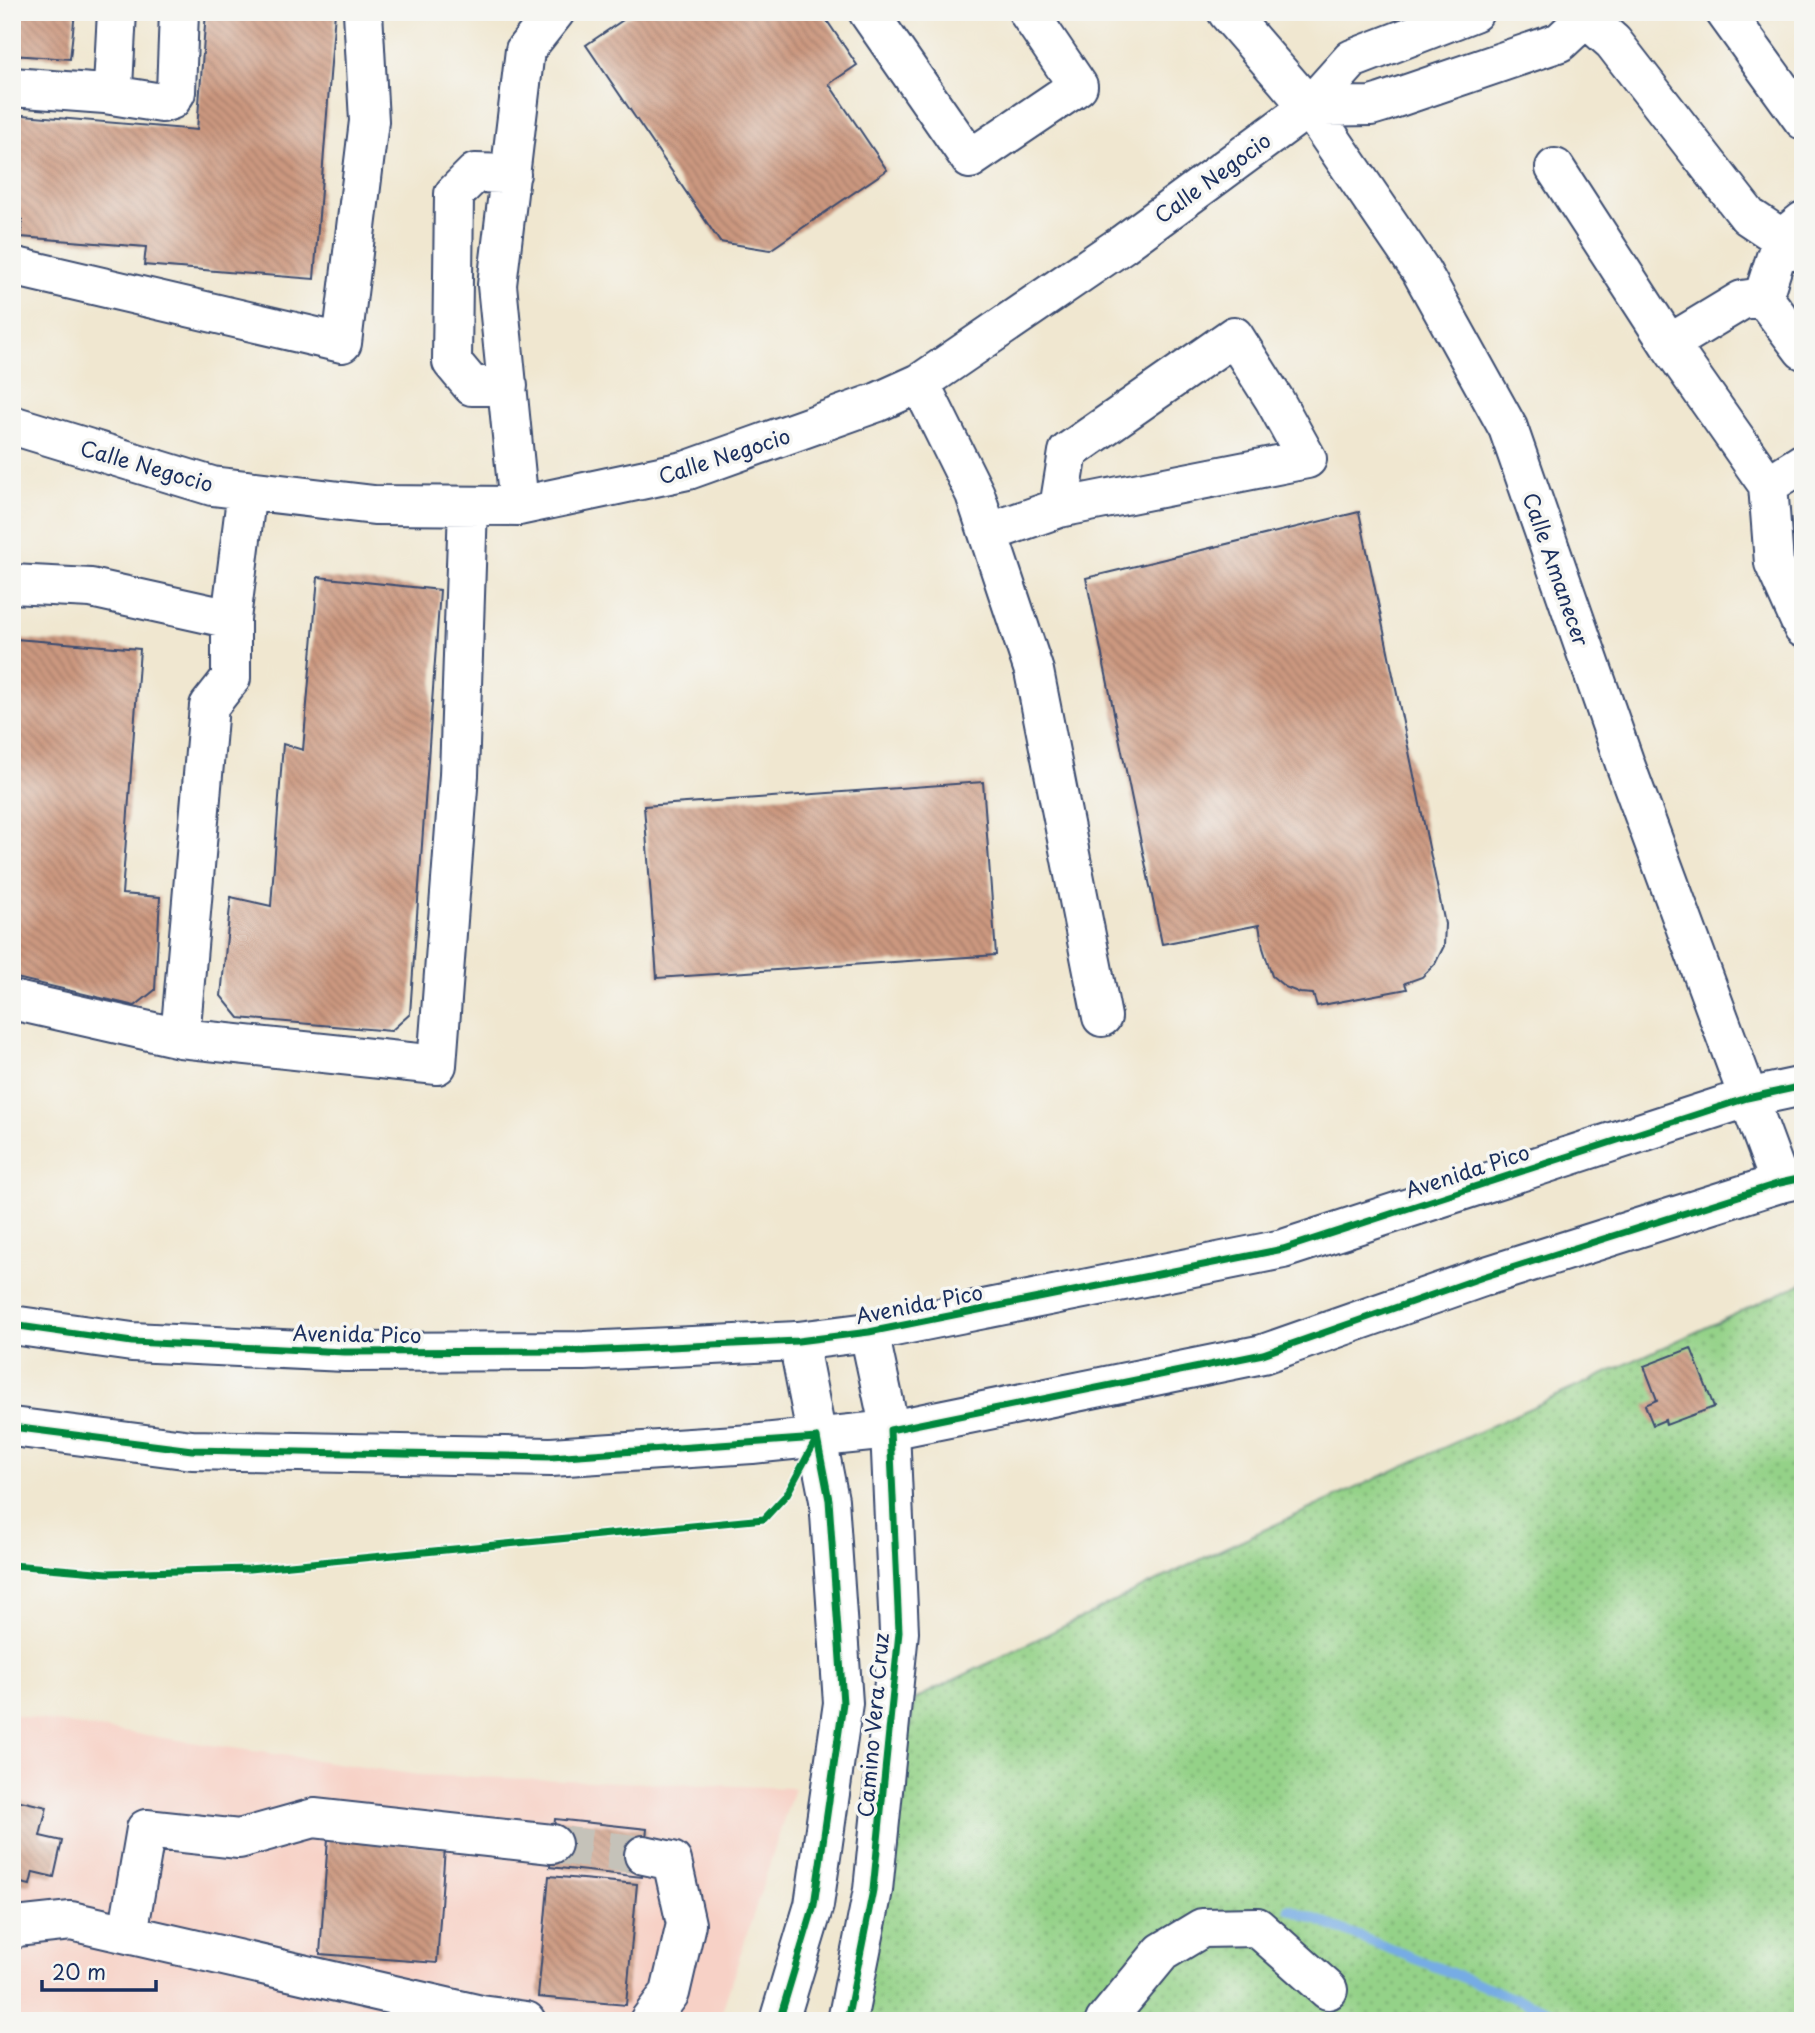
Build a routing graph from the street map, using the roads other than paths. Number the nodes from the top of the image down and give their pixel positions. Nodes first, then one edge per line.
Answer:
1 (117, 12) edge
2 (179, 12) edge
3 (363, 12) edge
4 (555, 12) edge
5 (868, 12) edge
6 (1028, 12) edge
7 (1227, 12) edge
8 (1474, 12) edge
9 (1725, 12) edge
10 (1585, 14) edge
11 (12, 87) edge
12 (105, 94) junction
13 (1308, 107) junction
14 (1803, 120) edge
15 (1555, 168) dead end
16 (510, 174) junction
17 (1796, 237) edge
18 (12, 266) edge
19 (1763, 297) junction
20 (1669, 344) junction
21 (1803, 350) edge
22 (920, 383) junction
23 (508, 386) junction
24 (12, 425) edge
25 (1803, 463) edge
26 (1768, 485) junction
27 (247, 490) junction
28 (468, 506) junction
29 (519, 506) junction
30 (1059, 508) junction
31 (988, 533) junction
32 (12, 584) edge
33 (231, 620) junction
34 (1803, 628) edge
35 (12, 1000) edge
36 (1102, 1017) dead end
37 (180, 1038) junction
38 (1803, 1086) edge
39 (1747, 1098) junction
40 (1791, 1181) edge
41 (12, 1325) edge
42 (869, 1332) junction
43 (798, 1341) junction
44 (12, 1427) edge
45 (890, 1430) junction
46 (817, 1438) junction
47 (552, 1844) tunnel mouth
48 (644, 1855) tunnel mouth
49 (12, 1930) edge
50 (128, 1934) junction
51 (1328, 1990) dead end
52 (526, 2021) edge
53 (649, 2021) edge
54 (779, 2021) edge
55 (847, 2021) edge
56 (1105, 2021) edge

1 - 12 main road
2 - 12 main road
3 - 18 main road
4 - 16 main road
5 - 6 main road
7 - 13 main road, Calle Amanecer
8 - 13 main road, Calle Negocio
9 - 14 main road
10 - 13 main road
10 - 17 main road
11 - 12 main road
13 - 22 main road, Calle Negocio
13 - 39 main road, Calle Amanecer
15 - 20 main road
16 - 23 main road
16 - 23 main road
17 - 19 main road
19 - 20 main road
19 - 21 main road
20 - 26 main road
22 - 29 main road, Calle Negocio
22 - 31 main road
23 - 29 main road
24 - 27 main road, Calle Negocio
25 - 26 main road
26 - 34 main road
27 - 28 main road, Calle Negocio
27 - 33 main road
28 - 29 main road, Calle Negocio
28 - 37 main road
30 - 30 main road
30 - 31 main road
31 - 36 main road
32 - 33 main road
33 - 37 main road
35 - 37 main road
38 - 39 main road, Avenida Pico
39 - 40 main road, Calle Amanecer
39 - 42 main road, Avenida Pico
40 - 45 main road
41 - 43 main road, Avenida Pico
42 - 43 main road, Avenida Pico
42 - 45 main road, Camino Vera Cruz
43 - 46 main road, Camino Vera Cruz
44 - 46 main road
45 - 46 main road
45 - 55 main road, Camino Vera Cruz
46 - 54 main road, Camino Vera Cruz
47 - 50 main road
48 - 53 main road
49 - 50 main road
50 - 52 main road
51 - 56 main road

